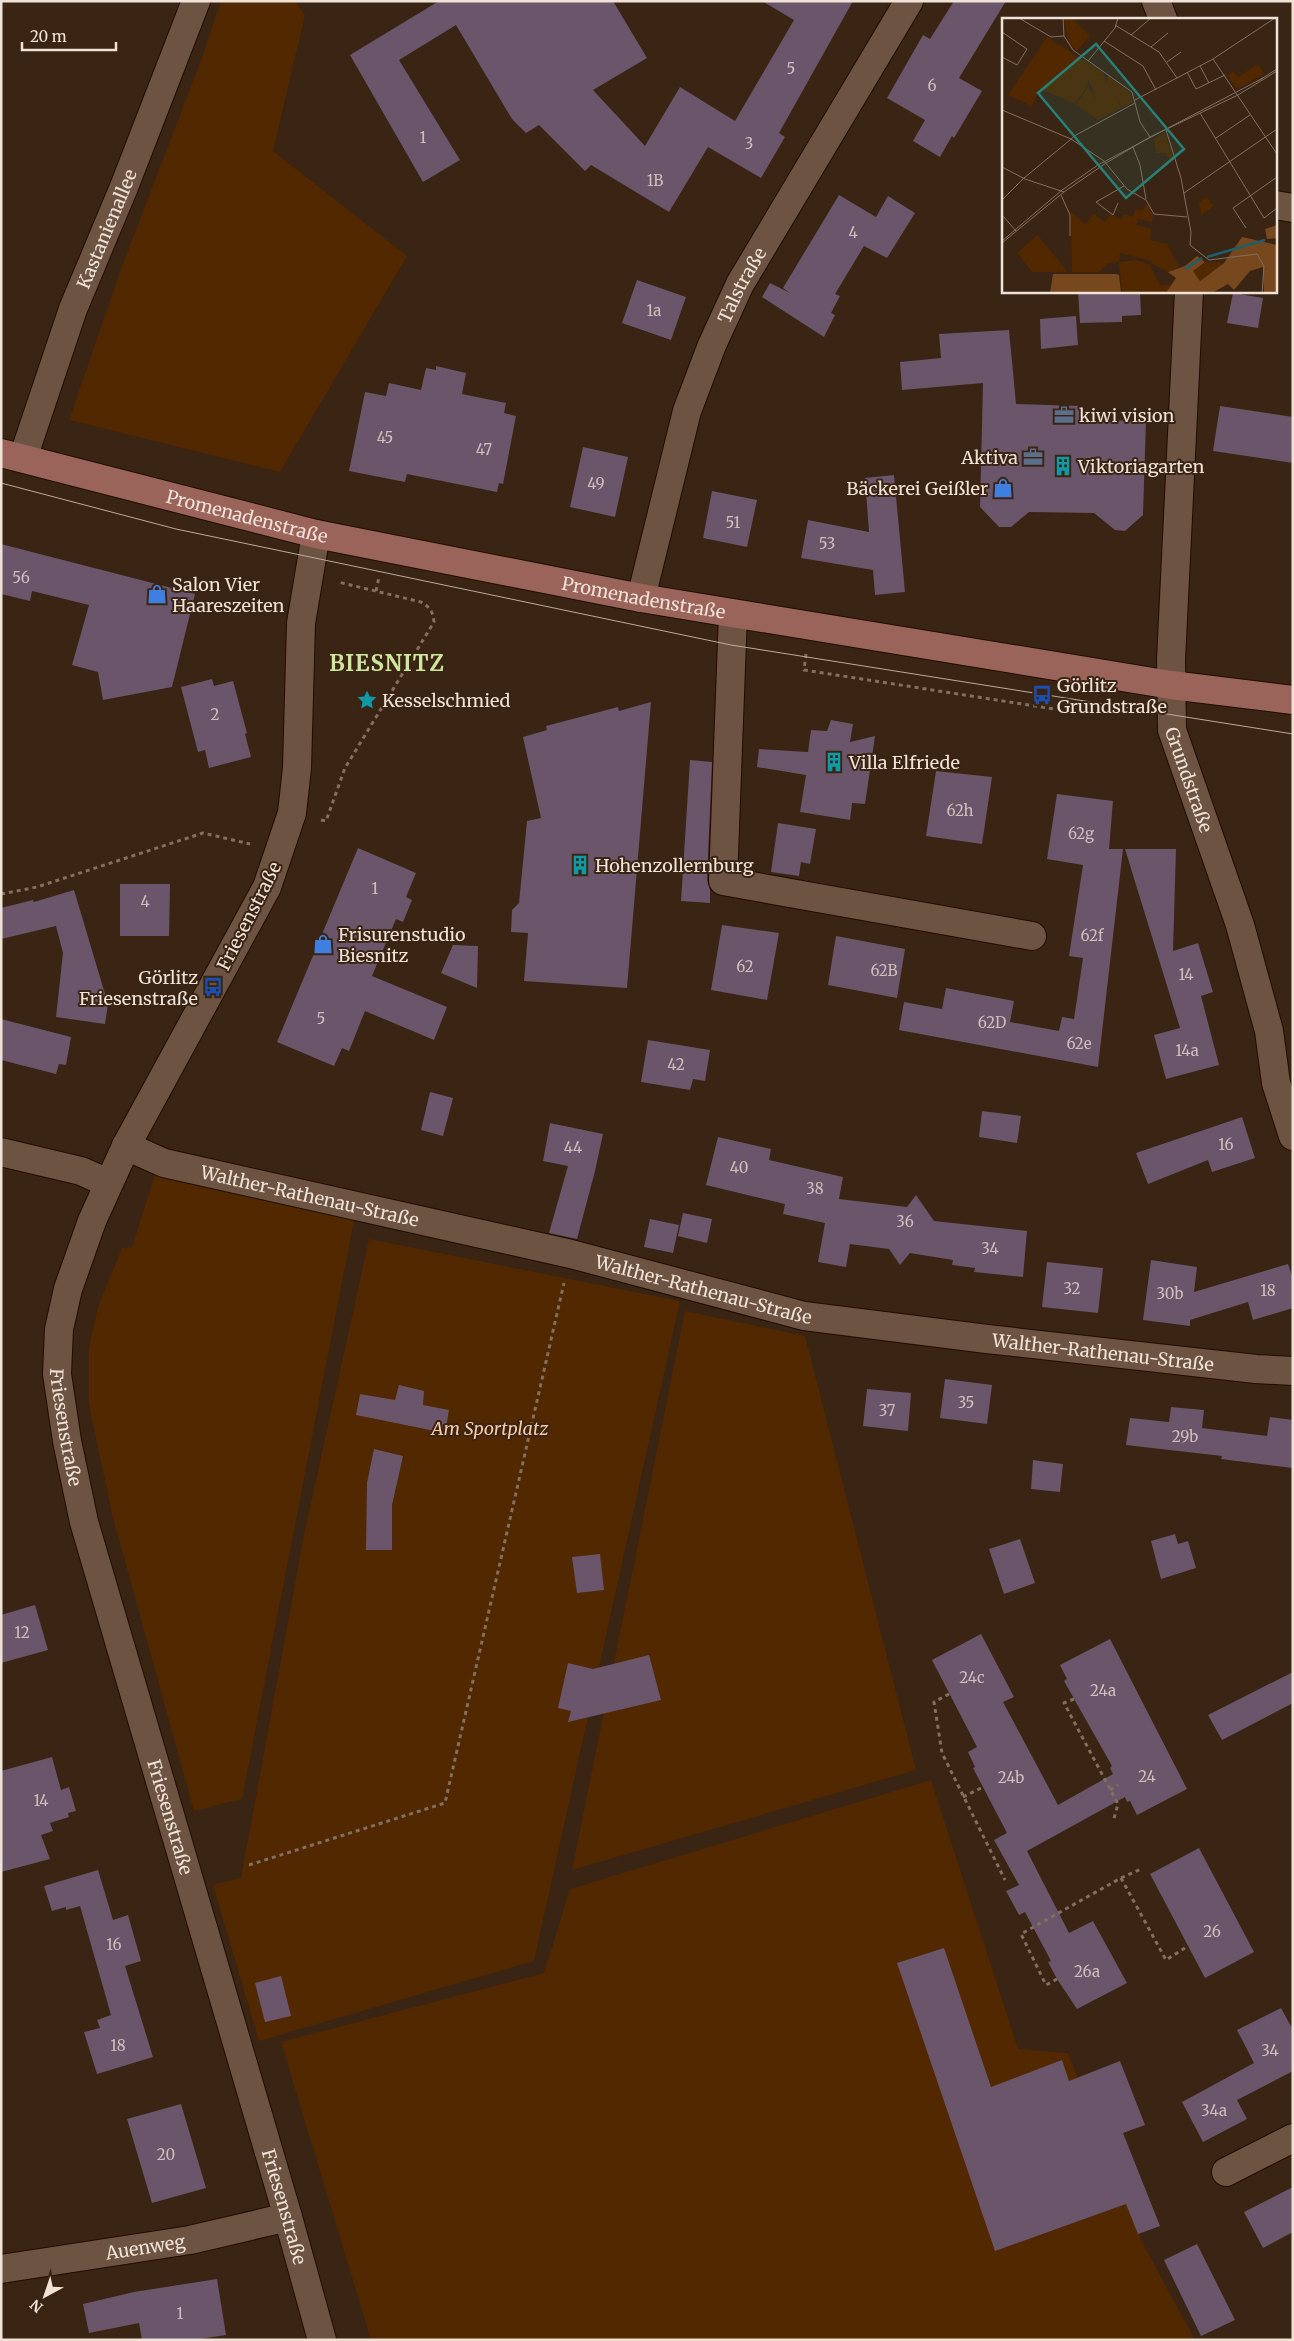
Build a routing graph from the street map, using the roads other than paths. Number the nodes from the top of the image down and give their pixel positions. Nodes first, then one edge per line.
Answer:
1 (196, 1) edge
2 (909, 1) edge
3 (1156, 1) edge
4 (1163, 18) edge
5 (1276, 205) edge
6 (1293, 208) edge
7 (1189, 292) edge
8 (12, 455) edge
9 (316, 534) junction
10 (641, 598) junction
11 (733, 614) junction
12 (1171, 686) junction
13 (1293, 700) edge
14 (1032, 936) dead end
15 (1293, 1136) edge
16 (126, 1146) junction
17 (1, 1152) edge
18 (108, 1183) junction
19 (1293, 1371) edge
20 (1293, 2138) edge
21 (1226, 2172) dead end
22 (288, 2217) junction
23 (1, 2269) edge
24 (322, 2340) edge

1 - 8 street, Kastanienallee
2 - 10 street, Talstraße
3 - 4 street
5 - 6 street
7 - 12 street, Grundstraße
8 - 9 main road, Promenadenstraße
9 - 10 main road, Promenadenstraße
9 - 16 street, Friesenstraße
10 - 11 main road, Promenadenstraße
11 - 12 main road, Promenadenstraße
11 - 14 street
12 - 13 main road, Promenadenstraße
12 - 15 street, Grundstraße
16 - 18 street, Friesenstraße
16 - 19 street, Walther-Rathenau-Straße
17 - 18 street
18 - 22 street, Friesenstraße
20 - 21 street
22 - 23 street, Auenweg
22 - 24 street, Friesenstraße

